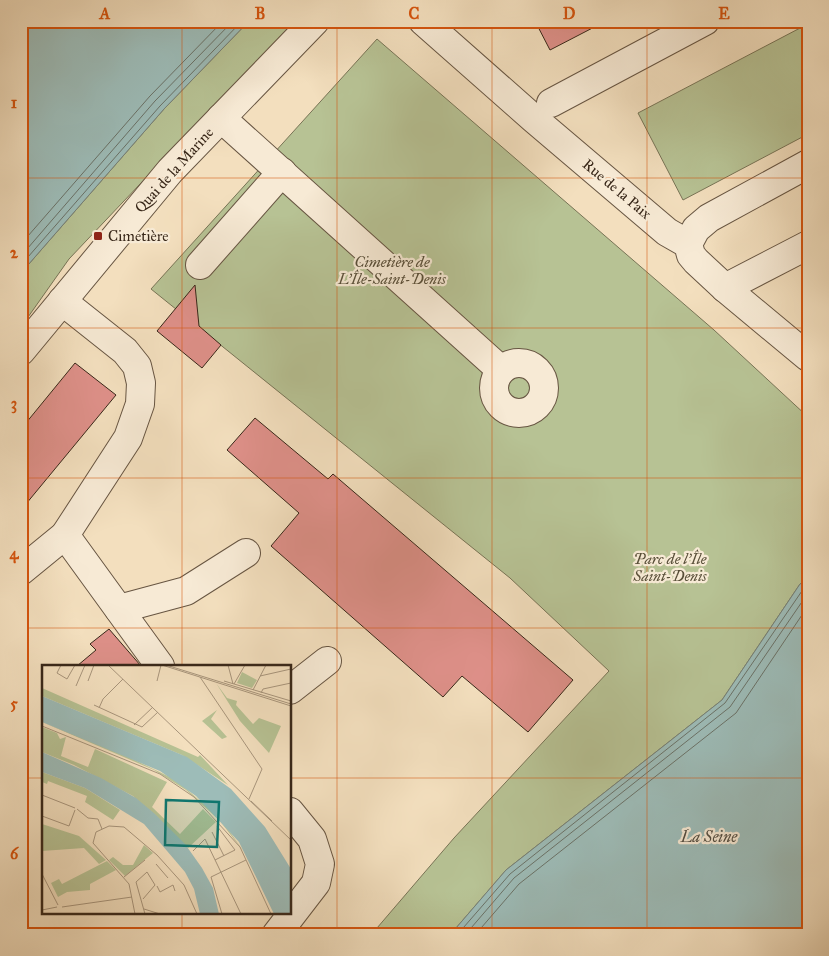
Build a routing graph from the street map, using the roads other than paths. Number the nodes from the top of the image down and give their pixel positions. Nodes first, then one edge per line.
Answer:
1 (316, 21) edge
2 (423, 21) edge
3 (705, 21) edge
4 (551, 103) dead end
5 (221, 118) junction
6 (808, 164) edge
7 (282, 172) junction
8 (688, 244) junction
9 (808, 245) edge
10 (200, 265) dead end
11 (725, 288) junction
12 (62, 301) junction
13 (21, 350) edge
14 (808, 357) edge
15 (501, 370) dead end
16 (66, 535) junction
17 (246, 553) dead end
18 (21, 571) edge
19 (119, 609) junction
20 (327, 661) dead end
21 (159, 665) edge
22 (291, 689) edge
23 (291, 813) edge
24 (276, 935) edge

1 - 5 street, Quai de la Marine
2 - 8 street, Rue de la Paix
3 - 4 street
5 - 7 street
5 - 12 street, Quai de la Marine
6 - 8 street
7 - 10 street
7 - 15 street
8 - 11 street
9 - 11 street
11 - 14 street
12 - 13 street, Quai de la Marine
12 - 16 street
16 - 18 street
16 - 19 street
17 - 19 street
19 - 21 street
20 - 22 street
23 - 24 street

